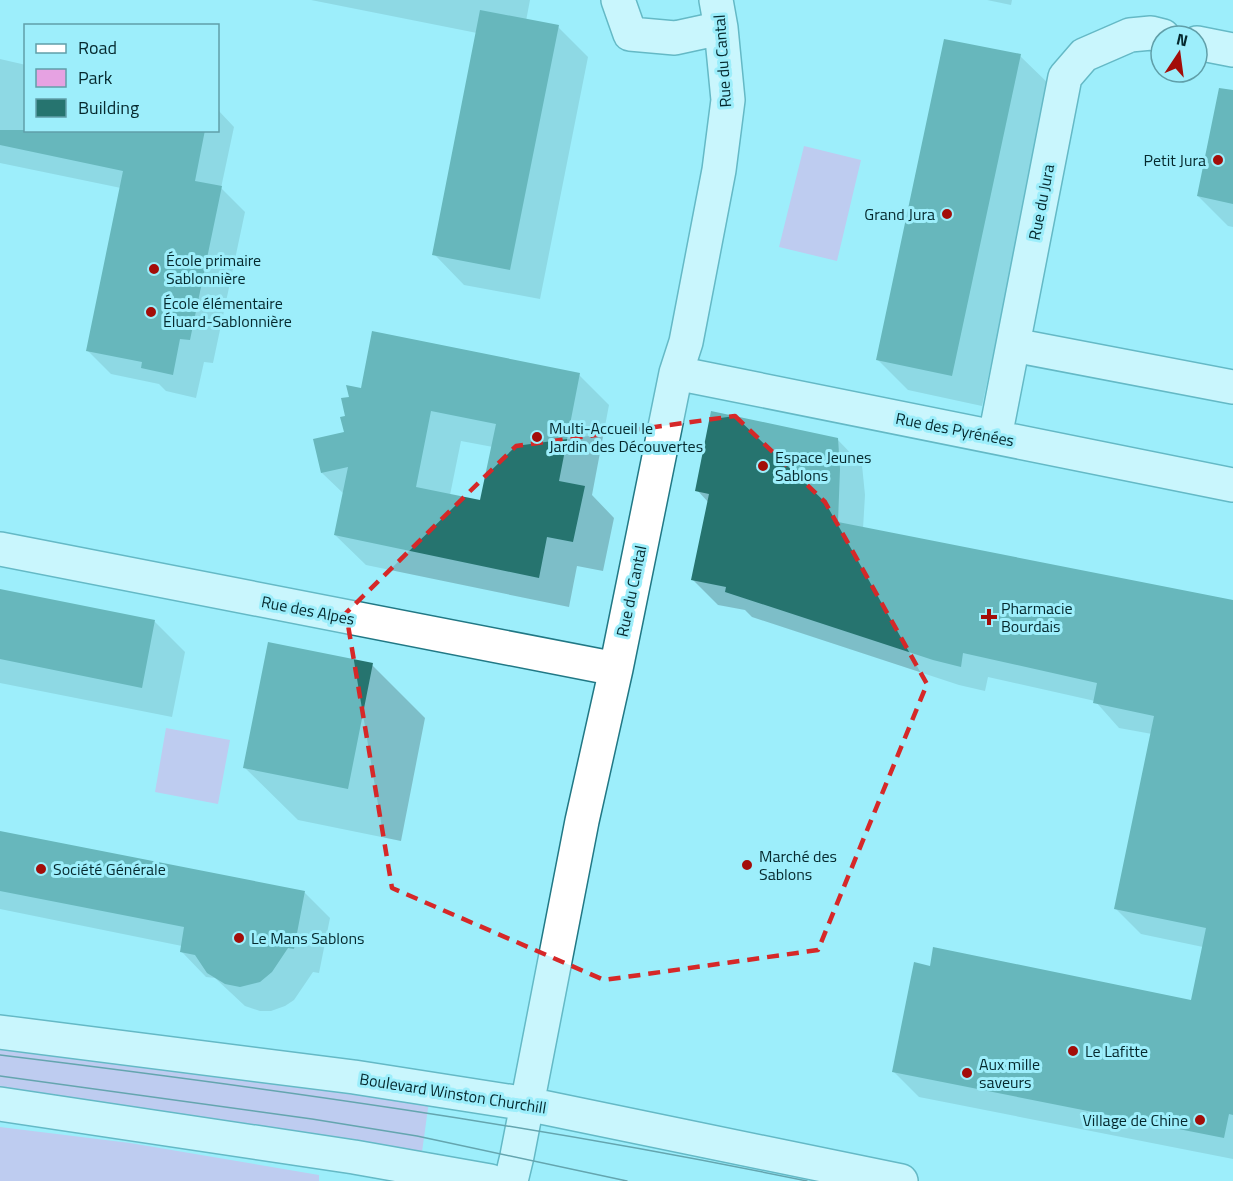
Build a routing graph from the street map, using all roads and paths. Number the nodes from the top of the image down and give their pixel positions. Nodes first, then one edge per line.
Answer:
1 (618, 0) edge
2 (718, 14) edge
3 (1149, 33) edge
4 (1209, 45) edge
5 (1233, 50) edge
6 (1013, 345) junction
7 (676, 373) junction
8 (1233, 387) edge
9 (994, 437) junction
10 (1233, 485) edge
11 (0, 549) edge
12 (616, 669) junction
13 (0, 1032) edge
14 (0, 1104) edge
15 (527, 1104) junction
16 (352, 1169) edge
17 (490, 1181) edge
18 (511, 1181) edge
19 (901, 1181) edge

1 - 2 street
2 - 7 street, Rue du Cantal
3 - 6 street, Rue du Jura
4 - 5 street
6 - 8 street
6 - 9 street, Rue du Jura
7 - 9 street, Rue des Pyrénées
7 - 12 street, Rue du Cantal
9 - 10 street, Rue des Pyrénées
11 - 12 street, Rue des Alpes
12 - 15 street, Rue du Cantal
13 - 15 street, Boulevard Winston Churchill
14 - 16 street
15 - 18 street, Rue du Cantal
15 - 19 street, Boulevard Winston Churchill
16 - 17 street

